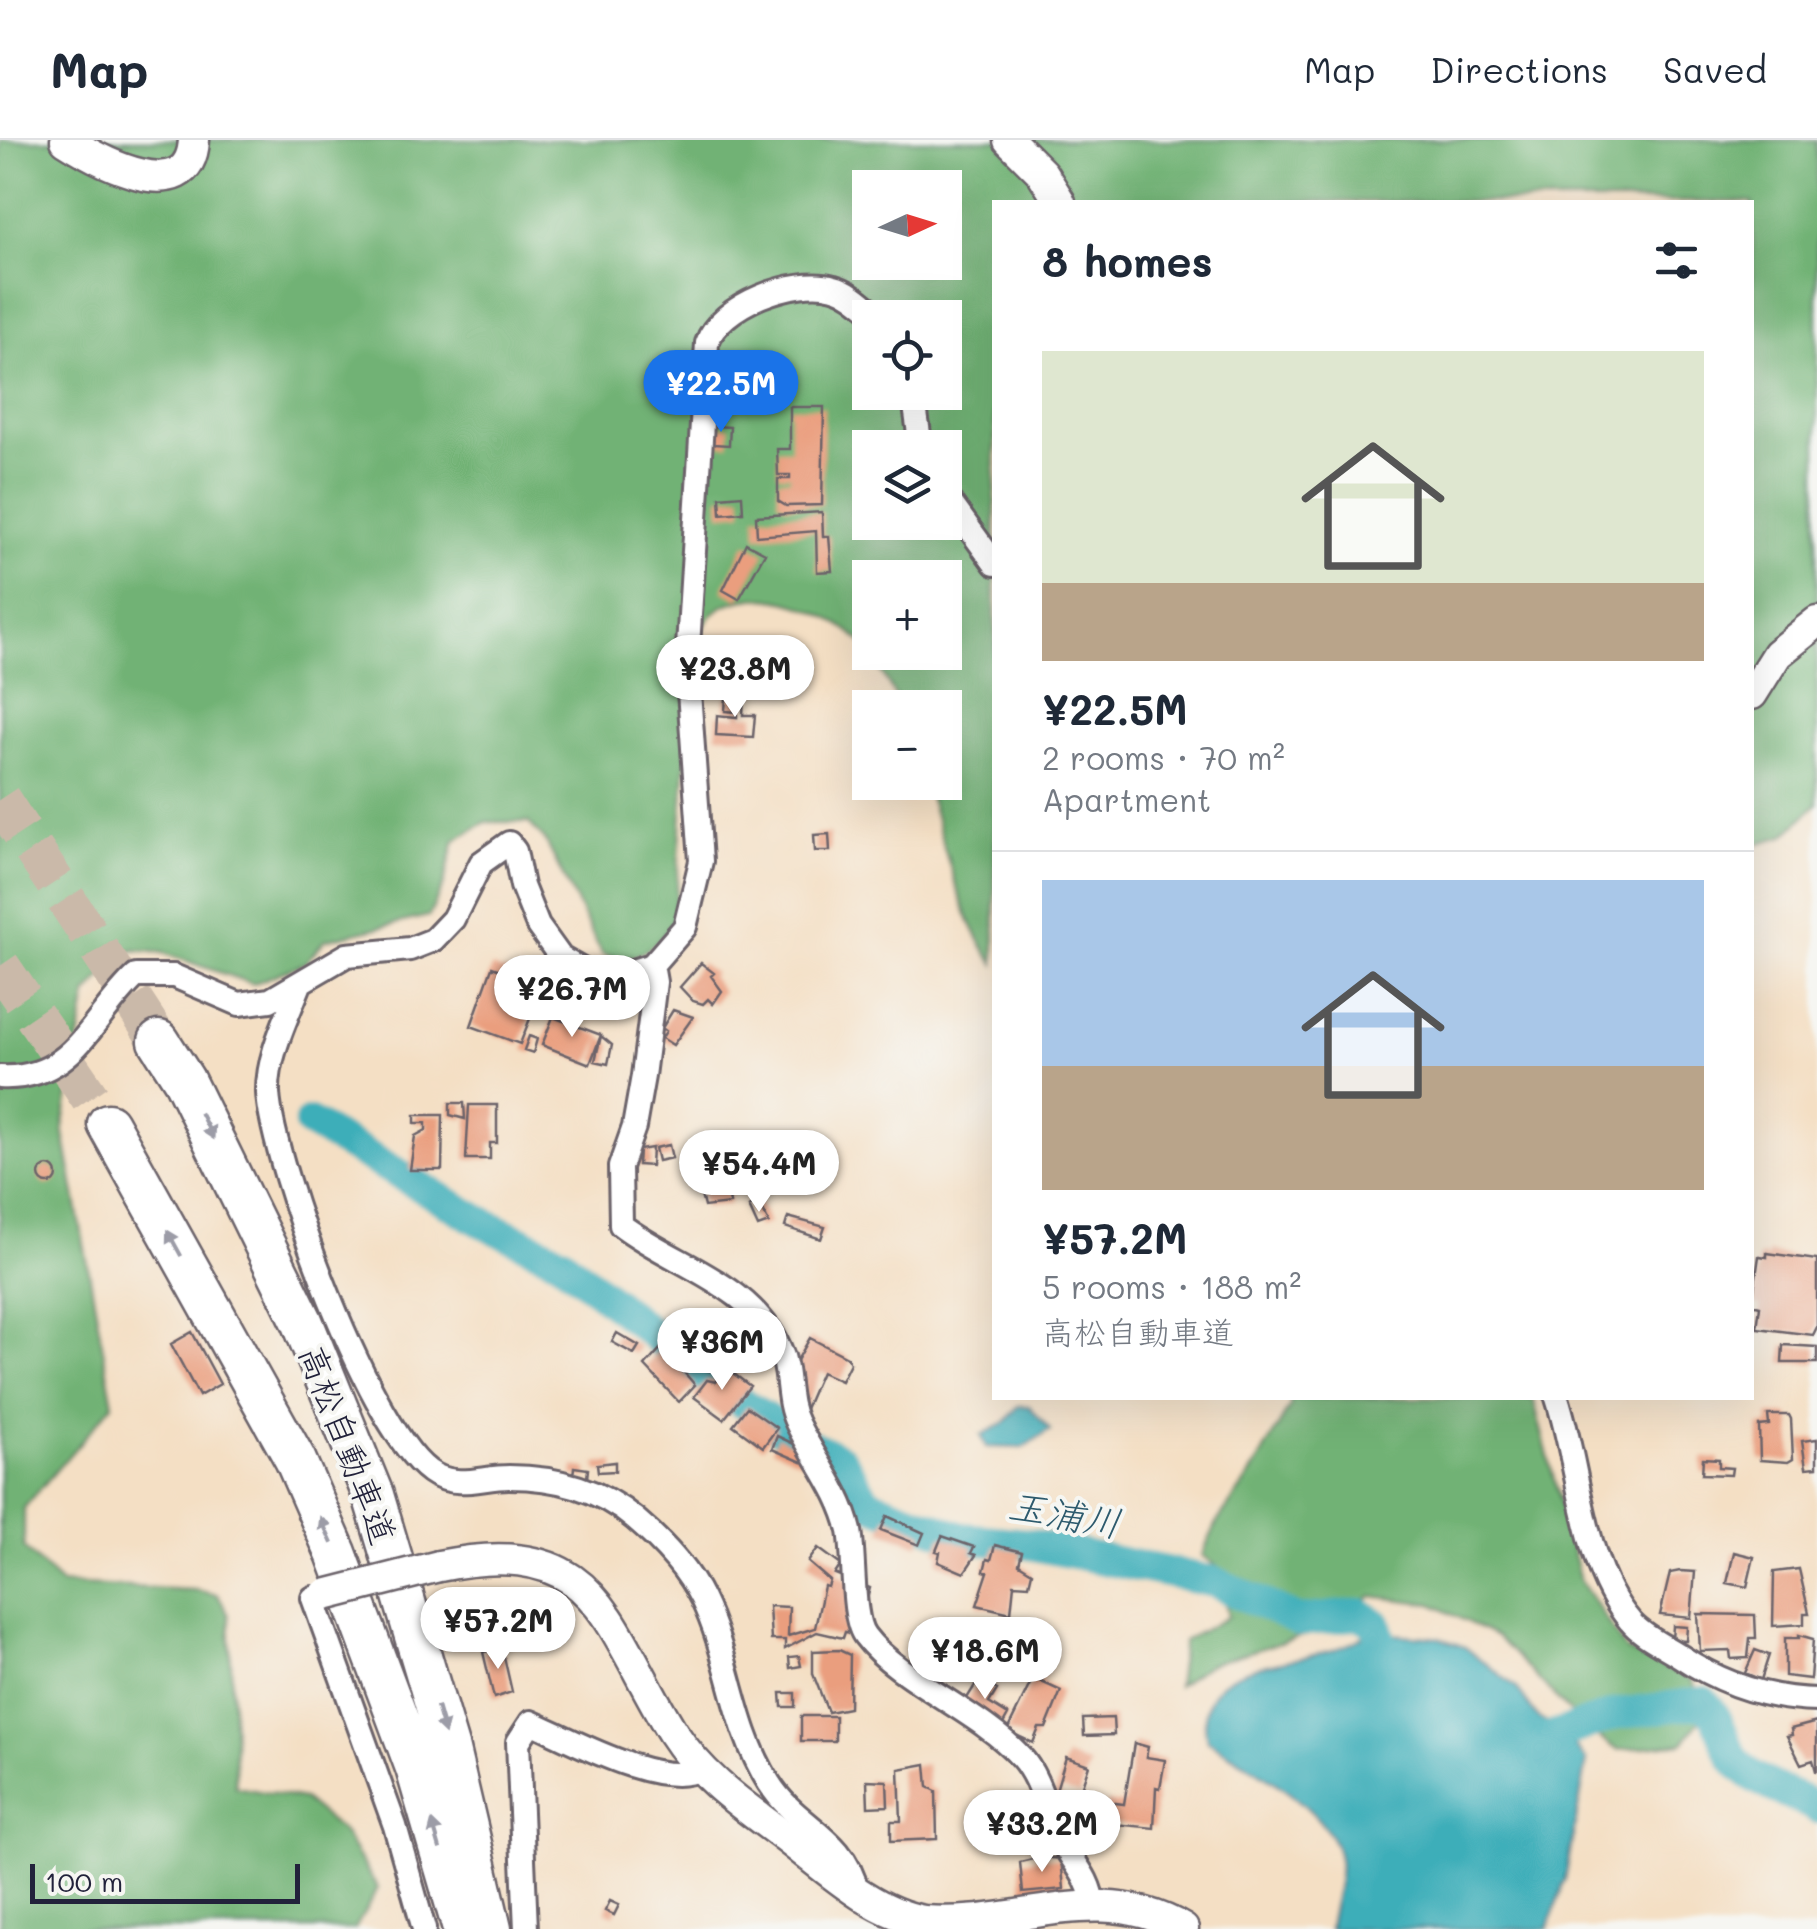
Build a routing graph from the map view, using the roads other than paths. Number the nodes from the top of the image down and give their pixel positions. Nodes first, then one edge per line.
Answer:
1 (66, 140) edge
2 (194, 140) edge
3 (1009, 140) edge
4 (1059, 200) edge
5 (857, 300) edge
6 (962, 518) edge
7 (992, 560) edge
8 (1817, 622) edge
9 (1754, 691) edge
10 (652, 965) junction
11 (300, 984) junction
12 (159, 1041) tunnel mouth
13 (0, 1077) edge
14 (108, 1124) tunnel mouth
15 (1556, 1400) edge
16 (319, 1597) joint
17 (1817, 1700) edge
18 (699, 1769) junction
19 (857, 1890) junction
20 (1094, 1906) junction
21 (424, 1929) edge
22 (463, 1929) edge
23 (491, 1929) edge
24 (526, 1929) edge
25 (1183, 1929) edge

1 - 2 street
3 - 4 street
5 - 10 street
6 - 7 street
8 - 9 street
10 - 11 street
10 - 20 street
11 - 13 street
11 - 19 street
12 -> 23 highway, 高松自動車道
22 -> 14 highway, 高松自動車道
15 - 17 street
16 - 18 street, bridge
16 - 21 street
18 - 19 street
18 - 24 street
19 - 20 street
20 - 25 street

